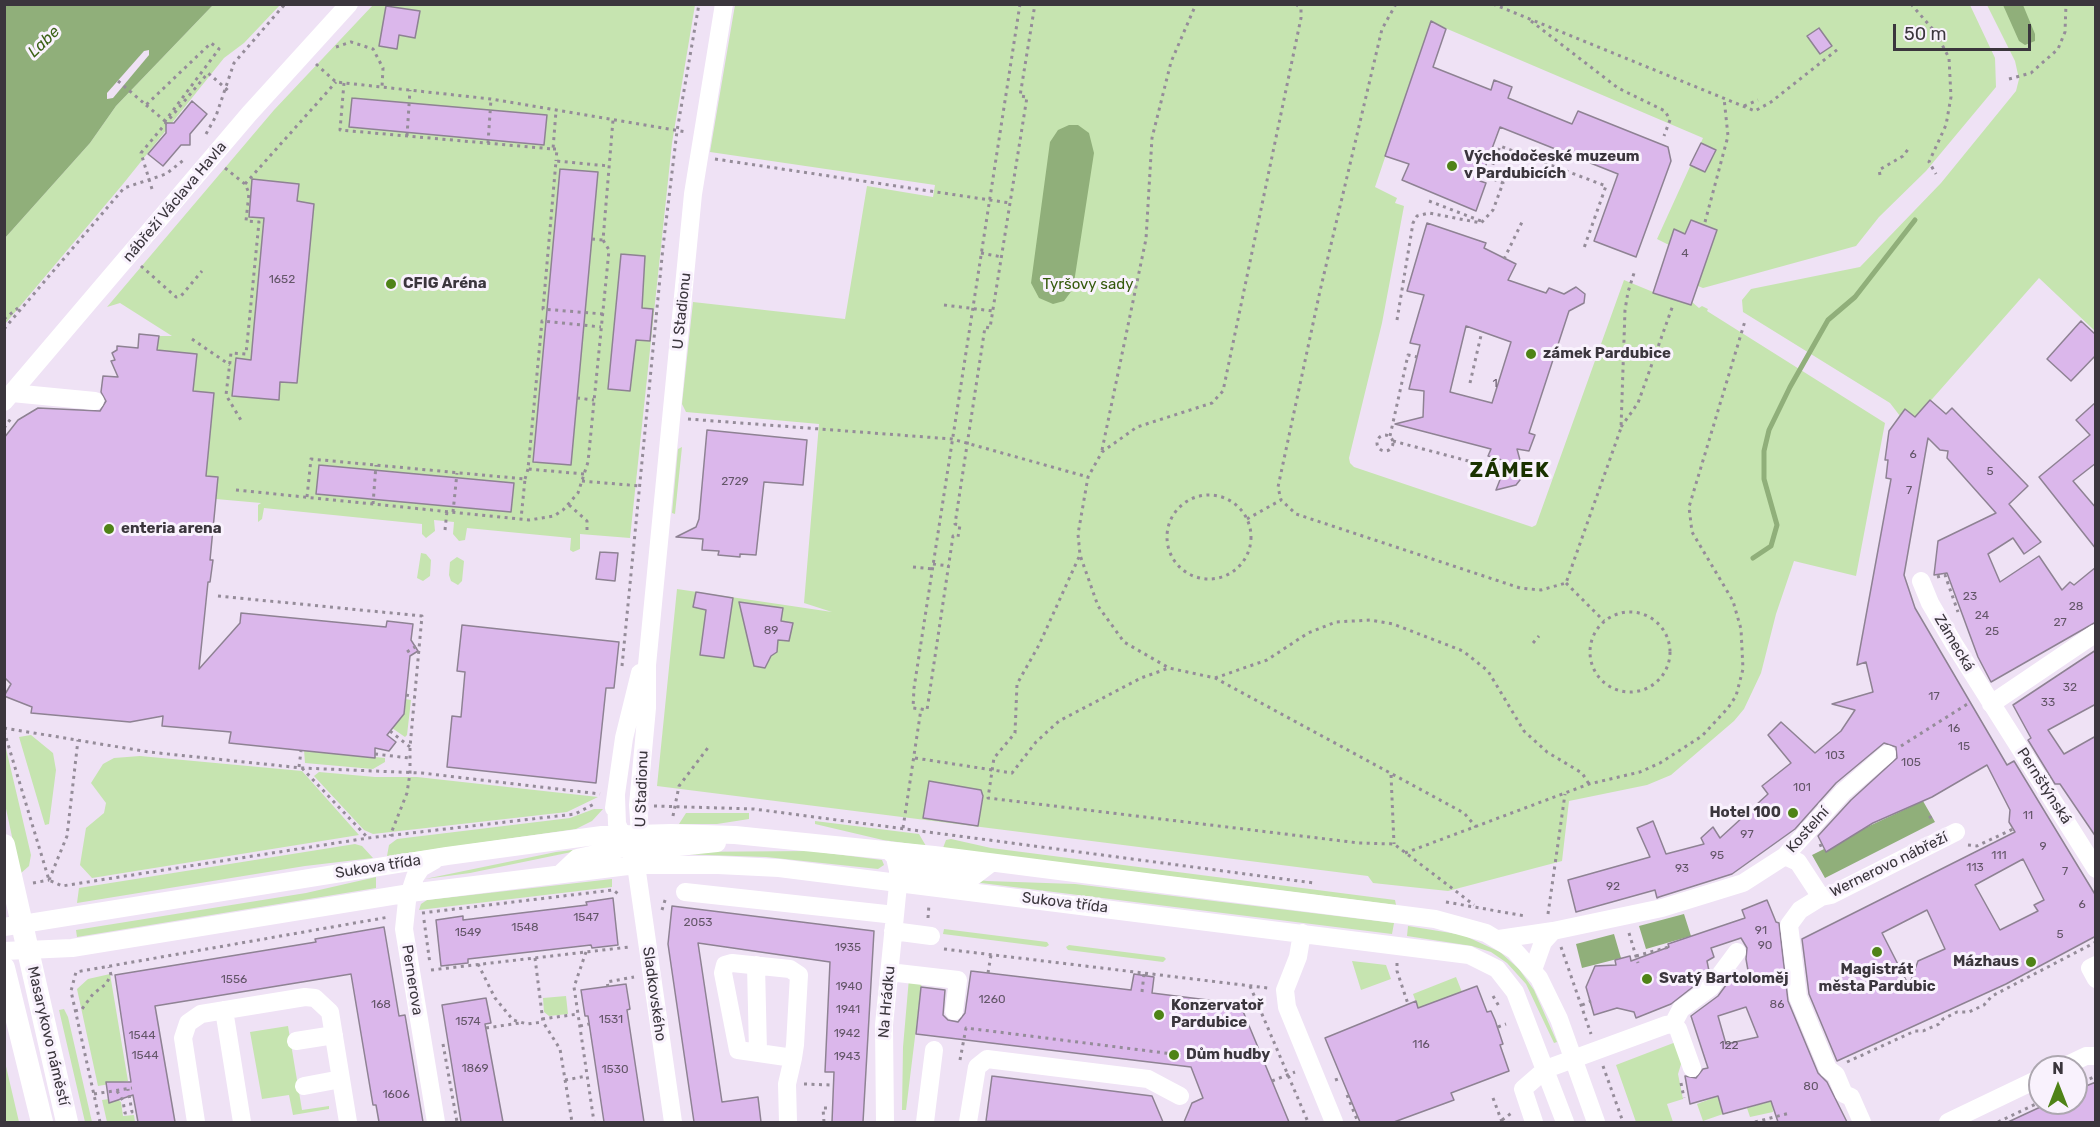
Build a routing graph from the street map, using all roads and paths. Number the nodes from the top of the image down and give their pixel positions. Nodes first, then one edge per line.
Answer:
1 (285, 4) edge
2 (349, 4) edge
3 (699, 4) edge
4 (724, 4) edge
5 (1020, 4) edge
6 (1035, 4) edge
7 (1196, 4) edge
8 (1296, 4) edge
9 (1396, 4) edge
10 (1492, 4) edge
11 (1911, 4) edge
12 (2067, 4) edge
13 (1527, 18) junction
14 (1838, 49) dead end
15 (330, 53) dead end
16 (324, 59) dead end
17 (318, 66) dead end
18 (322, 69) dead end
19 (2009, 79) dead end
20 (118, 81) dead end
21 (336, 82) junction
22 (344, 83) junction
23 (225, 87) junction
24 (382, 87) junction
25 (410, 90) junction
26 (231, 93) dead end
27 (1724, 98) junction
28 (491, 99) junction
29 (1758, 100) dead end
30 (146, 105) junction
31 (1743, 106) junction
32 (556, 110) junction
33 (613, 120) junction
34 (166, 122) junction
35 (678, 131) junction
36 (407, 135) junction
37 (702, 135) junction
38 (1664, 136) dead end
39 (202, 139) dead end
40 (488, 143) junction
41 (1904, 147) dead end
42 (553, 149) junction
43 (191, 153) dead end
44 (699, 157) junction
45 (556, 161) junction
46 (609, 166) junction
47 (230, 172) dead end
48 (1936, 174) dead end
49 (1881, 175) dead end
50 (149, 178) junction
51 (245, 184) junction
52 (152, 189) dead end
53 (990, 200) junction
54 (1429, 201) dead end
55 (1010, 203) junction
56 (1482, 222) junction
57 (1522, 222) dead end
58 (1705, 222) dead end
59 (592, 239) dead end
60 (603, 240) junction
61 (1584, 248) dead end
62 (981, 254) junction
63 (1002, 257) junction
64 (1504, 259) dead end
65 (140, 265) dead end
66 (1635, 270) dead end
67 (202, 271) dead end
68 (944, 305) dead end
69 (1673, 305) dead end
70 (18, 308) dead end
71 (973, 308) junction
72 (993, 311) junction
73 (603, 314) junction
74 (4, 319) edge
75 (1397, 320) dead end
76 (1745, 321) dead end
77 (601, 327) junction
78 (4, 329) edge
79 (1482, 332) dead end
80 (192, 339) dead end
81 (1417, 357) dead end
82 (230, 365) junction
83 (1470, 383) dead end
84 (8, 398) edge
85 (577, 398) dead end
86 (594, 400) junction
87 (95, 401) dead end
88 (671, 418) junction
89 (242, 422) dead end
90 (1621, 428) junction
91 (1389, 436) junction
92 (952, 439) junction
93 (1394, 441) junction
94 (968, 442) junction
95 (1102, 452) junction
96 (376, 465) junction
97 (1491, 467) dead end
98 (528, 469) junction
99 (457, 473) junction
100 (584, 474) junction
101 (1088, 477) junction
102 (525, 479) junction
103 (582, 481) junction
104 (640, 486) junction
105 (236, 490) dead end
106 (307, 497) junction
107 (1281, 500) junction
108 (373, 504) junction
109 (569, 504) junction
110 (447, 512) junction
111 (453, 512) junction
112 (521, 519) junction
113 (1247, 519) junction
114 (445, 530) dead end
115 (587, 534) dead end
116 (1080, 555) junction
117 (933, 564) junction
118 (913, 567) dead end
119 (949, 567) junction
120 (933, 569) junction
121 (1921, 580) joint
122 (1566, 583) junction
123 (218, 596) dead end
124 (628, 609) dead end
125 (1959, 615) dead end
126 (651, 619) junction
127 (1604, 621) junction
128 (2096, 633) edge
129 (1539, 636) dead end
130 (1533, 643) dead end
131 (419, 644) junction
132 (407, 652) dead end
133 (1169, 668) junction
134 (1215, 678) junction
135 (406, 696) dead end
136 (415, 697) junction
137 (1971, 702) dead end
138 (1991, 704) junction
139 (921, 709) junction
140 (4, 729) edge
141 (390, 731) dead end
142 (78, 740) junction
143 (710, 745) dead end
144 (410, 747) junction
145 (301, 751) dead end
146 (375, 754) dead end
147 (1887, 754) joint
148 (409, 758) junction
149 (915, 758) junction
150 (301, 767) junction
151 (992, 770) junction
152 (410, 772) junction
153 (1391, 775) junction
154 (1589, 784) junction
155 (1565, 794) junction
156 (609, 796) junction
157 (650, 806) dead end
158 (673, 808) junction
159 (1476, 827) junction
160 (903, 828) junction
161 (2013, 829) dead end
162 (1956, 832) joint
163 (390, 836) junction
164 (735, 836) junction
165 (368, 838) junction
166 (577, 838) junction
167 (631, 839) junction
168 (1394, 844) junction
169 (1820, 844) dead end
170 (4, 845) edge
171 (888, 850) junction
172 (1823, 851) dead end
173 (1405, 853) junction
174 (447, 856) junction
175 (1785, 856) junction
176 (991, 863) junction
177 (636, 865) junction
178 (2096, 869) edge
179 (560, 874) junction
180 (49, 880) junction
181 (898, 882) junction
182 (24, 885) dead end
183 (1324, 885) dead end
184 (685, 892) dead end
185 (410, 893) junction
186 (1821, 897) junction
187 (930, 898) dead end
188 (622, 902) dead end
189 (441, 911) dead end
190 (423, 913) dead end
191 (1526, 916) dead end
192 (377, 920) dead end
193 (894, 923) junction
194 (13, 926) edge
195 (1550, 926) junction
196 (1302, 933) junction
197 (931, 935) junction
198 (628, 938) dead end
199 (1630, 938) dead end
200 (1499, 939) junction
201 (2096, 942) edge
202 (1669, 947) dead end
203 (28, 950) junction
204 (4, 951) edge
205 (586, 952) junction
206 (1737, 952) dead end
207 (991, 955) junction
208 (1636, 957) junction
209 (535, 958) junction
210 (1397, 960) dead end
211 (1638, 963) dead end
212 (478, 964) junction
213 (756, 965) junction
214 (109, 966) junction
215 (4, 968) edge
216 (431, 970) junction
217 (1533, 970) junction
218 (889, 972) junction
219 (988, 973) dead end
220 (1144, 974) junction
221 (634, 977) dead end
222 (433, 981) dead end
223 (1250, 986) junction
224 (608, 987) dead end
225 (1285, 990) junction
226 (1142, 992) dead end
227 (1491, 993) dead end
228 (1591, 1001) dead end
229 (1408, 1004) dead end
230 (1581, 1005) junction
231 (224, 1010) junction
232 (75, 1011) junction
233 (954, 1011) dead end
234 (578, 1014) junction
235 (543, 1020) junction
236 (520, 1023) junction
237 (981, 1023) dead end
238 (589, 1024) dead end
239 (1506, 1024) junction
240 (1673, 1024) junction
241 (580, 1026) junction
242 (1498, 1027) dead end
243 (486, 1028) dead end
244 (980, 1030) junction
245 (1510, 1034) dead end
246 (334, 1035) junction
247 (296, 1041) dead end
248 (443, 1041) dead end
249 (962, 1042) dead end
250 (934, 1050) dead end
251 (1597, 1050) junction
252 (758, 1052) junction
253 (1181, 1055) dead end
254 (794, 1058) junction
255 (1573, 1059) junction
256 (1692, 1068) dead end
257 (1546, 1069) junction
258 (1828, 1069) junction
259 (1294, 1072) dead end
260 (1605, 1073) junction
261 (587, 1076) junction
262 (1598, 1076) dead end
263 (341, 1079) junction
264 (565, 1080) junction
265 (1272, 1081) dead end
266 (787, 1084) junction
267 (2028, 1084) edge
268 (831, 1085) dead end
269 (304, 1086) dead end
270 (117, 1091) junction
271 (94, 1094) junction
272 (1347, 1095) dead end
273 (1180, 1096) dead end
274 (1493, 1098) dead end
275 (831, 1108) dead end
276 (2028, 1108) edge
277 (1790, 1113) dead end
278 (42, 1122) edge
279 (67, 1122) edge
280 (100, 1122) edge
281 (196, 1122) edge
282 (242, 1122) edge
283 (348, 1122) edge
284 (436, 1122) edge
285 (457, 1122) edge
286 (572, 1122) edge
287 (594, 1122) edge
288 (673, 1122) edge
289 (788, 1122) edge
290 (824, 1122) edge
291 (885, 1122) edge
292 (925, 1122) edge
293 (968, 1122) edge
294 (1308, 1122) edge
295 (1334, 1122) edge
296 (1358, 1122) edge
297 (1502, 1122) edge
298 (1534, 1122) edge
299 (1566, 1122) edge
300 (1596, 1122) edge
301 (1623, 1122) edge
302 (1755, 1122) edge
303 (1862, 1122) edge
304 (1948, 1122) edge
305 (1998, 1122) edge

1 - 23 path
2 - 84 street, nábřeží Václava Havla
3 - 35 path
4 - 37 street, U Stadionu
5 - 53 path
6 - 55 path
7 - 95 path
8 - 95 path
9 - 107 path
10 - 13 path
11 - 48 path
12 - 19 path
13 - 27 path
13 - 38 path
14 - 31 path
15 - 24 path
16 - 17 path
18 - 21 path
20 - 30 path
21 - 22 path
21 - 51 path
22 - 24 path
22 - 36 path
23 - 26 path
23 - 34 path
23 - 39 path
24 - 25 path
25 - 28 path
25 - 36 path
27 - 31 path
27 - 58 path
28 - 32 path
28 - 40 path
29 - 31 path
30 - 34 path
30 - 34 path
32 - 33 path
32 - 42 path
33 - 35 path
33 - 46 path
34 - 50 path
35 - 37 path
35 - 104 path
36 - 40 path
37 - 44 street, U Stadionu
40 - 42 path
41 - 49 path
42 - 45 path
43 - 50 path
44 - 53 path
44 - 88 street, U Stadionu
45 - 46 path
45 - 73 path
46 - 60 path
47 - 51 path
50 - 52 path
50 - 78 path
51 - 82 path
53 - 55 path
53 - 62 path
54 - 56 path
55 - 63 path
56 - 61 path
56 - 75 path
57 - 64 path
59 - 60 path
60 - 73 path
62 - 63 path
62 - 71 path
63 - 72 path
65 - 67 path
66 - 90 path
68 - 71 path
69 - 90 path
70 - 74 path
71 - 72 path
71 - 92 path
72 - 94 path
73 - 77 path
76 - 154 path
77 - 86 path
77 - 98 path
79 - 83 path
80 - 82 path
81 - 91 path
82 - 89 path
84 - 87 street
85 - 86 path
86 - 100 path
88 - 92 path
88 - 126 street, U Stadionu
90 - 122 path
91 - 93 path
91 - 93 path
92 - 94 path
92 - 117 path
93 - 97 path
94 - 101 path
94 - 119 path
95 - 101 path
96 - 99 path
96 - 106 path
96 - 108 path
98 - 100 path
98 - 102 path
99 - 102 path
99 - 111 path
100 - 103 path
101 - 116 path
102 - 112 path
103 - 104 path
103 - 109 path
104 - 124 path
105 - 106 path
106 - 108 path
107 - 113 path
107 - 122 path
108 - 110 path
109 - 112 path
109 - 115 path
110 - 111 path
110 - 114 path
111 - 112 path
113 - 113 path
116 - 133 path
116 - 151 path
117 - 119 path
117 - 120 path
118 - 120 path
119 - 139 path
120 - 139 path
121 - 125 path
121 - 138 street, Zámecká
122 - 127 path
123 - 131 path
126 - 156 street, U Stadionu
126 - 167 street, U Stadionu
127 - 127 path
128 - 138 street
129 - 130 path
131 - 132 path
131 - 136 path
133 - 134 path
133 - 151 path
134 - 153 path
134 - 154 path
135 - 136 path
136 - 144 path
137 - 147 path
138 - 178 street, Pernštýnská
139 - 149 path
140 - 142 path
140 - 180 path
141 - 144 path
142 - 150 path
142 - 180 path
143 - 158 path
144 - 148 path
145 - 150 path
146 - 148 path
147 - 175 street, Kostelní
148 - 152 path
149 - 151 path
149 - 160 path
150 - 152 path
150 - 165 path
151 - 168 path
152 - 156 path
152 - 163 path
153 - 159 path
153 - 168 path
154 - 155 path
155 - 159 path
155 - 195 path
156 - 163 path
156 - 166 street, U Stadionu
156 - 167 street, U Stadionu
157 - 158 path
158 - 160 path
159 - 173 path
160 - 183 path
161 - 162 path
162 - 186 street, Wernerovo nábřeží
163 - 165 path
164 - 167 street, Sukova třída
164 - 171 street, Sukova třída
164 - 177 street, Sukova třída
165 - 180 path
166 - 167 street, Sukova třída
166 - 174 street, Sukova třída
167 - 177 street, U Stadionu
167 - 179 street, Sukova třída
168 - 173 path
169 - 172 path
170 - 194 main road, Masarykovo náměstí
171 - 176 street, Sukova třída
171 - 181 street, Na Hrádku
173 - 191 path
174 - 185 street, Pernerova
174 - 194 street, Sukova třída
175 - 186 street
175 - 195 street, Kostelní
176 - 181 street
176 - 200 street, Sukova třída
177 - 179 street, Sukova třída
177 - 181 street, Sukova třída
177 - 288 street, Sladkovského
179 - 185 street, Sukova třída
180 - 182 path
181 - 193 street, Na Hrádku
181 - 196 street, Sukova třída
184 - 193 street
185 - 203 street, Sukova třída
185 - 284 street, Pernerova
186 - 258 street, Wernerovo nábřeží
187 - 197 path
188 - 189 path
190 - 216 path
192 - 214 path
193 - 197 street
193 - 218 street, Na Hrádku
194 - 203 main road, Masarykovo náměstí
195 - 200 street, Kostelní
195 - 217 street
195 - 230 path
196 - 225 street
196 - 257 street, Sukova třída
197 - 207 path
198 - 205 path
199 - 208 path
200 - 217 street
201 - 258 path
202 - 208 path
203 - 204 street, Sukova třída
203 - 279 main road, Masarykovo náměstí
205 - 209 path
205 - 234 path
206 - 240 street
207 - 219 path
207 - 220 path
208 - 211 path
209 - 212 path
209 - 235 path
210 - 229 path
212 - 216 path
212 - 236 path
213 - 252 street
213 - 252 street
213 - 254 street
214 - 232 path
214 - 232 path
215 - 278 main road, Masarykovo náměstí
216 - 222 path
217 - 255 street
218 - 233 street
218 - 291 street, Na Hrádku
220 - 223 path
220 - 226 path
221 - 224 path
223 - 225 path
223 - 294 path
225 - 295 street
227 - 239 path
228 - 230 path
230 - 251 path
231 - 246 street
231 - 281 street
231 - 282 street
232 - 271 path
234 - 235 path
234 - 241 path
235 - 236 path
235 - 264 path
236 - 243 path
237 - 244 path
238 - 241 path
239 - 242 path
239 - 245 path
240 - 251 street
240 - 256 street
241 - 261 path
244 - 249 path
244 - 253 path
246 - 247 street
246 - 263 street
248 - 285 path
250 - 292 street
251 - 255 street
251 - 260 path
252 - 254 street
254 - 266 street
255 - 257 street
255 - 300 street
257 - 298 street
257 - 299 street
258 - 303 street, Wernerovo nábřeží
259 - 265 path
260 - 262 path
260 - 301 path
261 - 264 path
261 - 287 path
263 - 269 street
263 - 283 street
264 - 286 path
266 - 268 path
266 - 289 street
267 - 304 street
270 - 270 path
270 - 271 path
271 - 280 path
272 - 296 path
273 - 293 street
274 - 297 path
275 - 290 path
276 - 305 path
277 - 302 path

